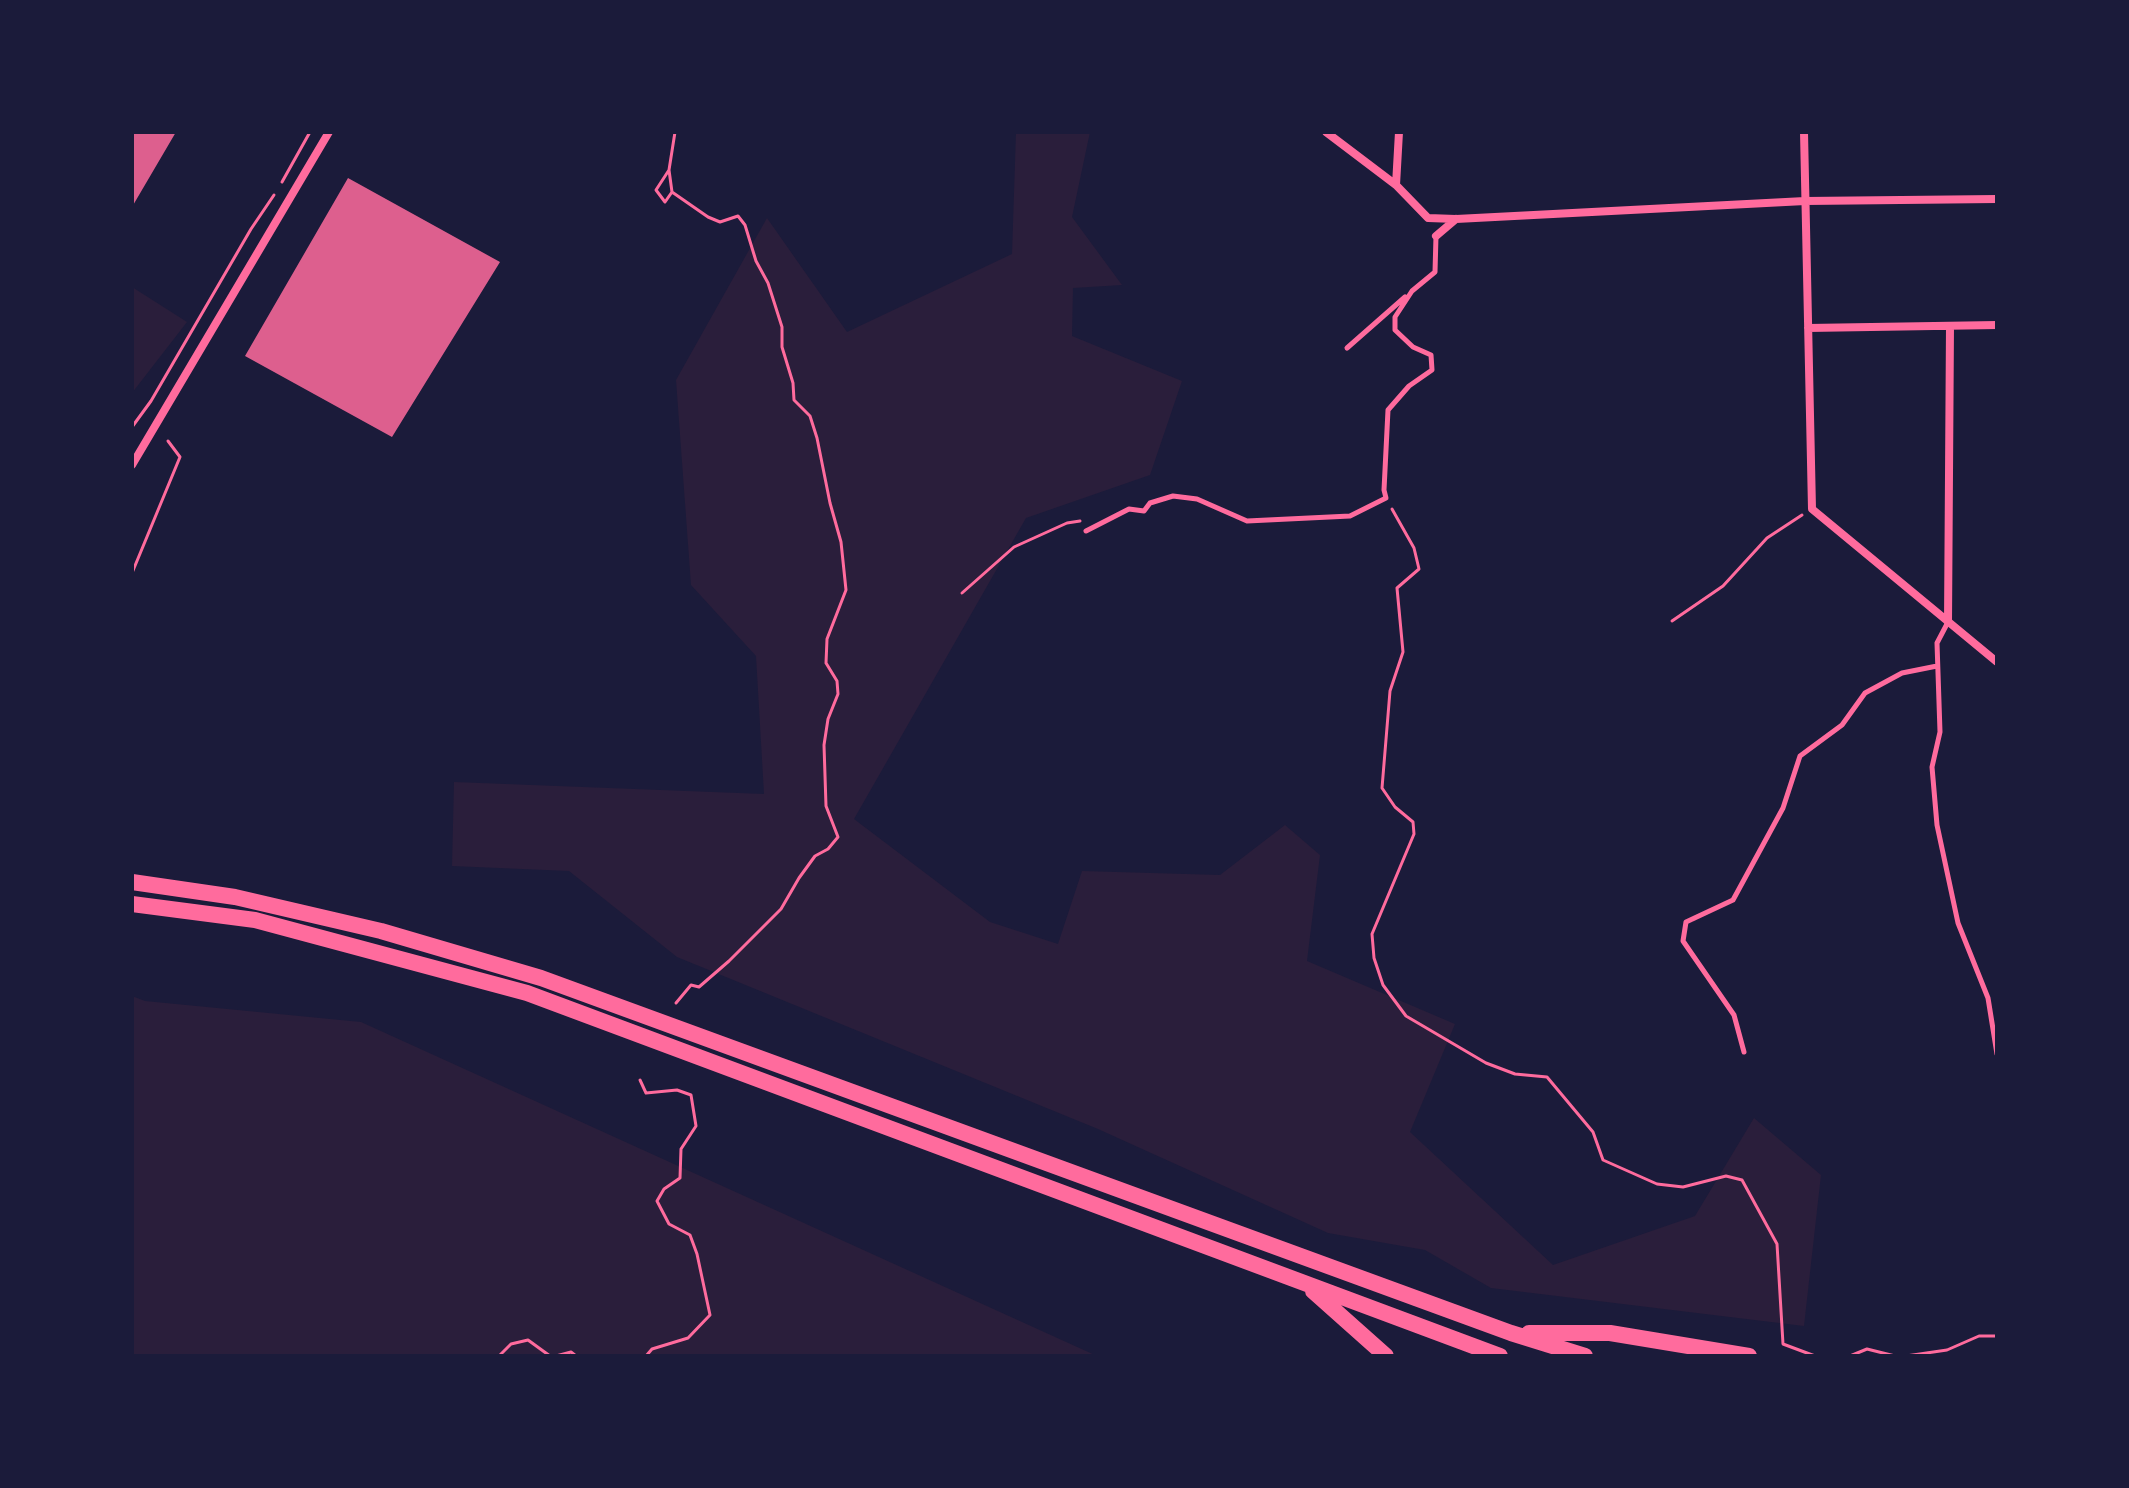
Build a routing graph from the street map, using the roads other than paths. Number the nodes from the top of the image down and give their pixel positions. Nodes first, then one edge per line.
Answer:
1 (329, 132) edge
2 (1326, 132) edge
3 (1399, 132) edge
4 (1804, 132) edge
5 (1396, 185) junction
6 (1997, 199) edge
7 (1805, 201) junction
8 (1456, 219) junction
9 (1436, 236) joint
10 (1412, 291) junction
11 (1997, 325) edge
12 (1950, 326) junction
13 (1808, 328) junction
14 (1347, 348) dead end
15 (132, 465) edge
16 (1086, 531) dead end
17 (1948, 622) junction
18 (1997, 662) edge
19 (1937, 666) junction
20 (132, 882) edge
21 (132, 904) edge
22 (1744, 1052) dead end
23 (1997, 1054) edge
24 (1306, 1285) junction
25 (1511, 1333) junction
26 (1386, 1356) edge
27 (1500, 1356) edge
28 (1585, 1356) edge
29 (1749, 1356) edge

1 - 15 street
2 - 5 street
3 - 5 street
4 - 7 street
5 - 8 street
6 - 7 street
7 - 8 street
7 - 13 street
8 - 9 street
9 - 10 lane
10 - 14 lane
10 - 16 lane
11 - 12 street
12 - 13 street
12 - 17 street
13 - 17 street
17 - 18 street
17 - 19 lane
19 - 22 lane
19 - 23 lane
20 - 25 highway
21 - 24 highway
24 - 26 highway
24 - 27 highway
25 - 28 highway
25 - 29 highway

